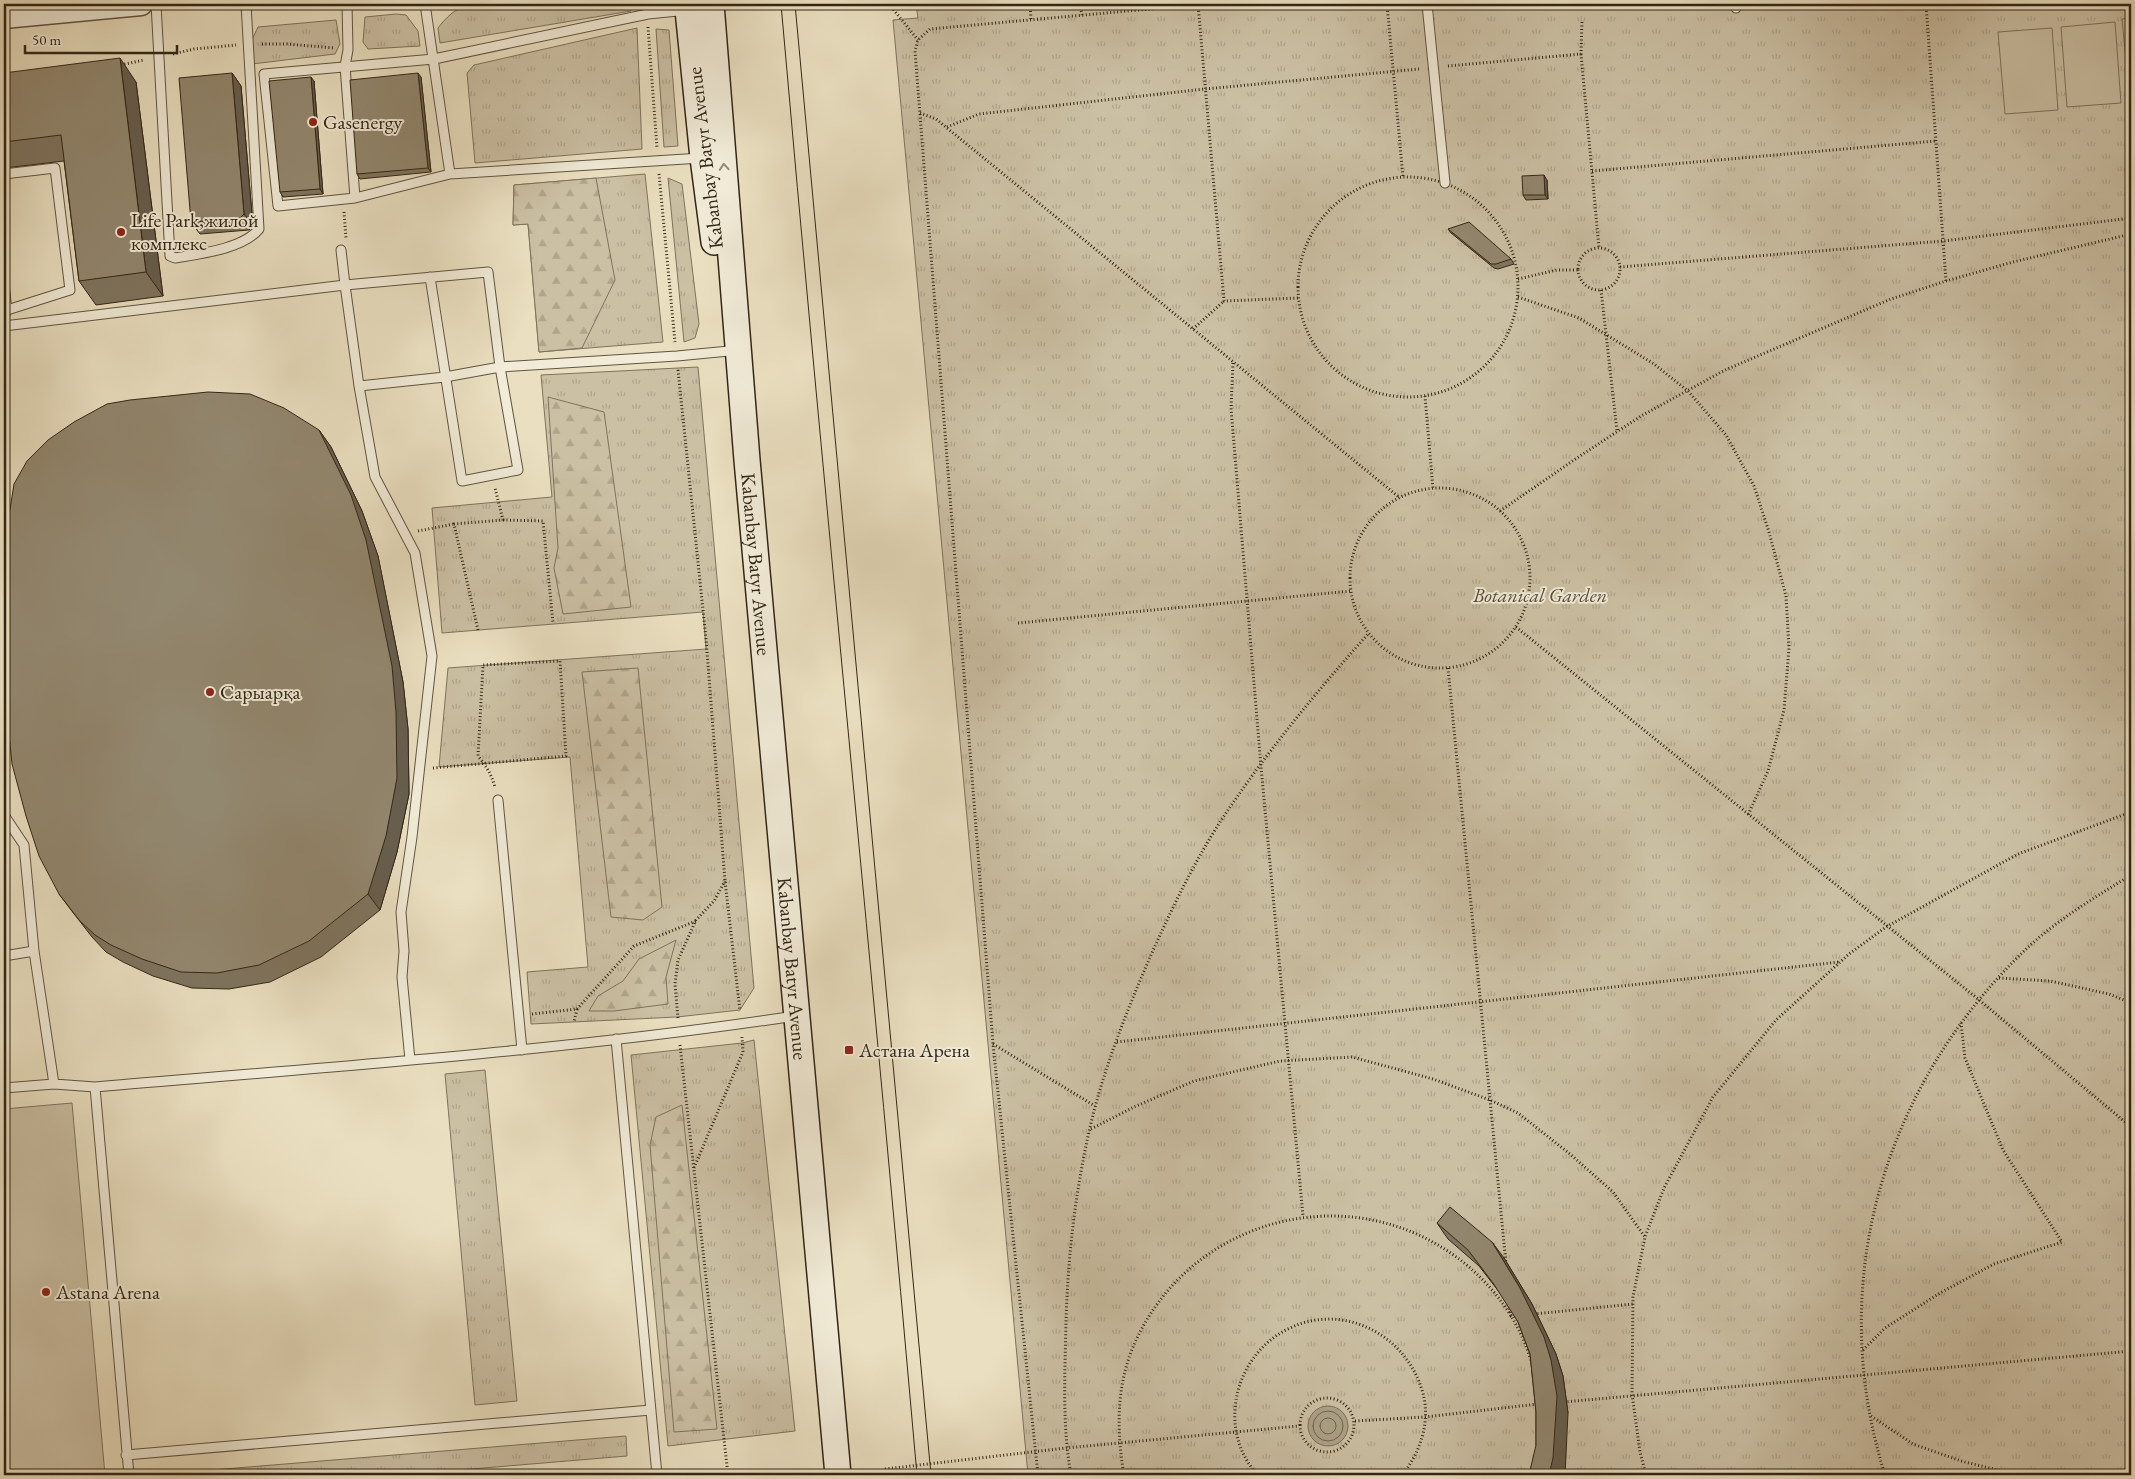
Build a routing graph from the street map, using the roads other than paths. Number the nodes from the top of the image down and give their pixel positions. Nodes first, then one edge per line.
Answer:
1 (141, 4) edge
2 (156, 4) edge
3 (246, 4) edge
4 (347, 4) edge
5 (426, 4) edge
6 (1427, 4) edge
7 (696, 6) edge
8 (4, 17) edge
9 (434, 59) junction
10 (345, 66) junction
11 (703, 158) junction
12 (4, 174) edge
13 (450, 174) junction
14 (1446, 183) road end
15 (355, 198) junction
16 (341, 250) road end
17 (430, 277) junction
18 (4, 283) edge
19 (346, 285) junction
20 (5, 311) edge
21 (4, 326) edge
22 (728, 351) junction
23 (500, 367) junction
24 (445, 378) junction
25 (359, 386) junction
26 (747, 460) junction
27 (498, 800) road end
28 (4, 815) edge
29 (34, 951) junction
30 (4, 956) edge
31 (796, 1016) junction
32 (616, 1039) junction
33 (522, 1050) junction
34 (410, 1060) junction
35 (54, 1084) junction
36 (95, 1087) junction
37 (4, 1088) edge
38 (651, 1410) junction
39 (126, 1455) junction
40 (129, 1475) edge
41 (657, 1475) edge
42 (838, 1475) edge

1 - 8 street
2 - 3 lane
4 - 10 lane
5 - 9 lane
6 - 14 lane
7 - 9 lane
7 - 11 main road, Kabanbay Batyr Avenue
26 -> 7 main road, Kabanbay Batyr Avenue
9 - 10 lane
9 - 13 lane
10 - 15 lane
10 - 15 lane
11 - 13 lane
11 - 22 main road, Kabanbay Batyr Avenue
12 - 20 lane
13 - 15 lane
16 - 19 lane
17 - 19 lane
17 - 23 lane
17 - 24 lane
18 - 20 lane
19 - 21 lane
19 - 25 lane
22 - 23 lane
22 - 26 main road, Kabanbay Batyr Avenue
23 - 24 lane
23 - 24 lane
24 - 25 lane
25 - 34 lane
26 - 31 main road, Kabanbay Batyr Avenue
27 - 33 lane
28 - 29 lane
29 - 30 lane
29 - 35 lane
31 - 32 lane
31 - 42 main road, Kabanbay Batyr Avenue
32 - 33 lane
32 - 38 lane
33 - 34 lane
34 - 36 lane
35 - 36 lane
35 - 37 lane
36 - 39 lane
38 - 39 lane
38 - 41 lane
39 - 40 lane

